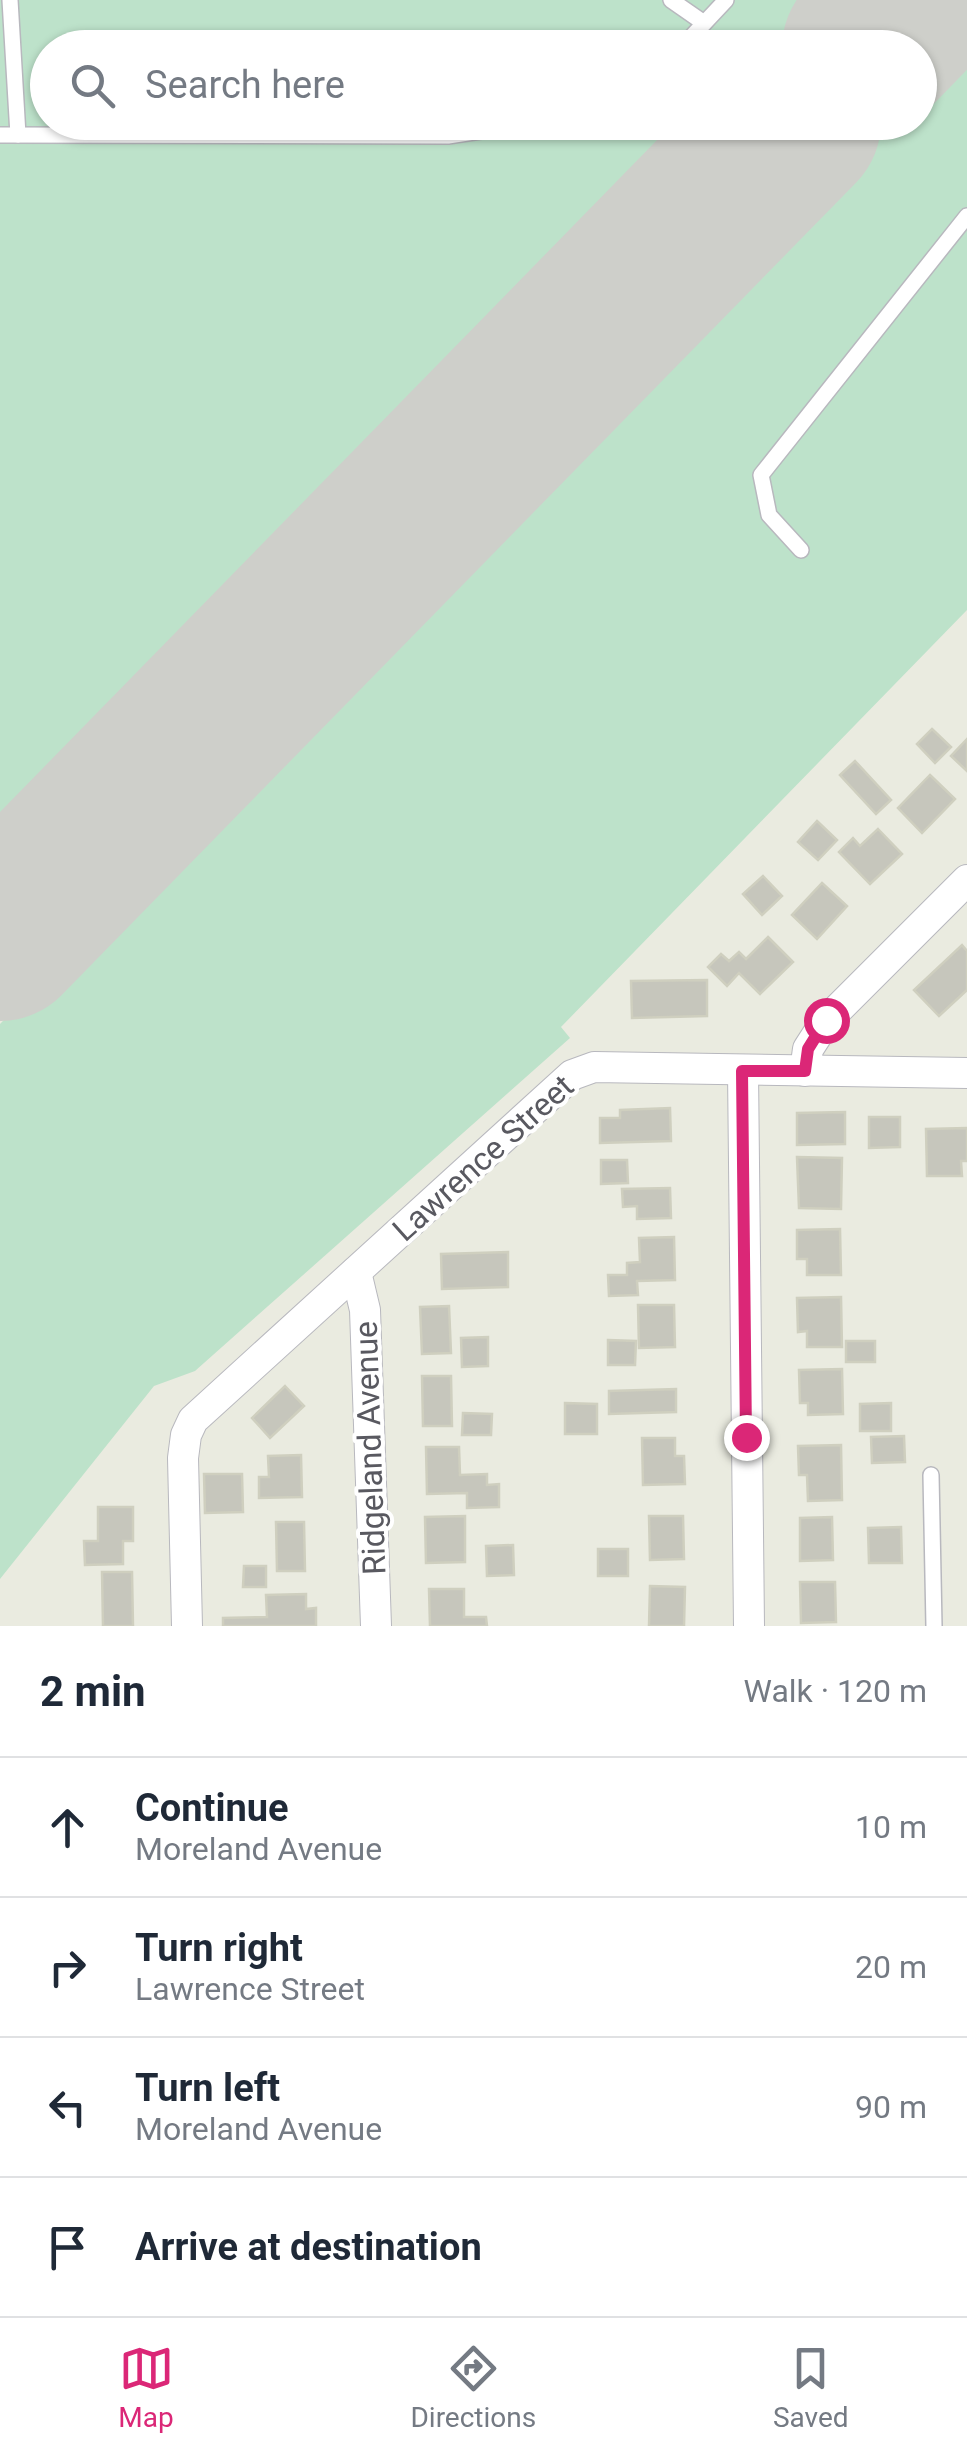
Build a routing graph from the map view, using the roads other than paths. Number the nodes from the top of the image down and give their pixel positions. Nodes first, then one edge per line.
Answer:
1 (10, 0) edge
2 (670, 0) edge
3 (726, 0) edge
4 (704, 24) junction
5 (698, 30) edge
6 (0, 135) edge
7 (18, 135) junction
8 (30, 135) edge
9 (967, 216) edge
10 (801, 550) dead end
11 (967, 880) edge
12 (742, 1071) junction
13 (805, 1071) junction
14 (967, 1073) edge
15 (356, 1272) junction
16 (931, 1475) dead end
17 (187, 1626) edge
18 (376, 1626) edge
19 (749, 1626) edge
20 (934, 1626) edge

1 - 7 lane
2 - 4 lane
3 - 4 lane
4 - 5 lane
6 - 7 lane
7 - 8 lane
9 - 10 lane
11 - 13 street
12 - 13 street, Lawrence Street
12 - 15 street, Lawrence Street
12 - 19 street
13 - 14 street, Lawrence Street
15 - 17 street, Lawrence Street
15 - 18 street, Ridgeland Avenue
16 - 20 lane

